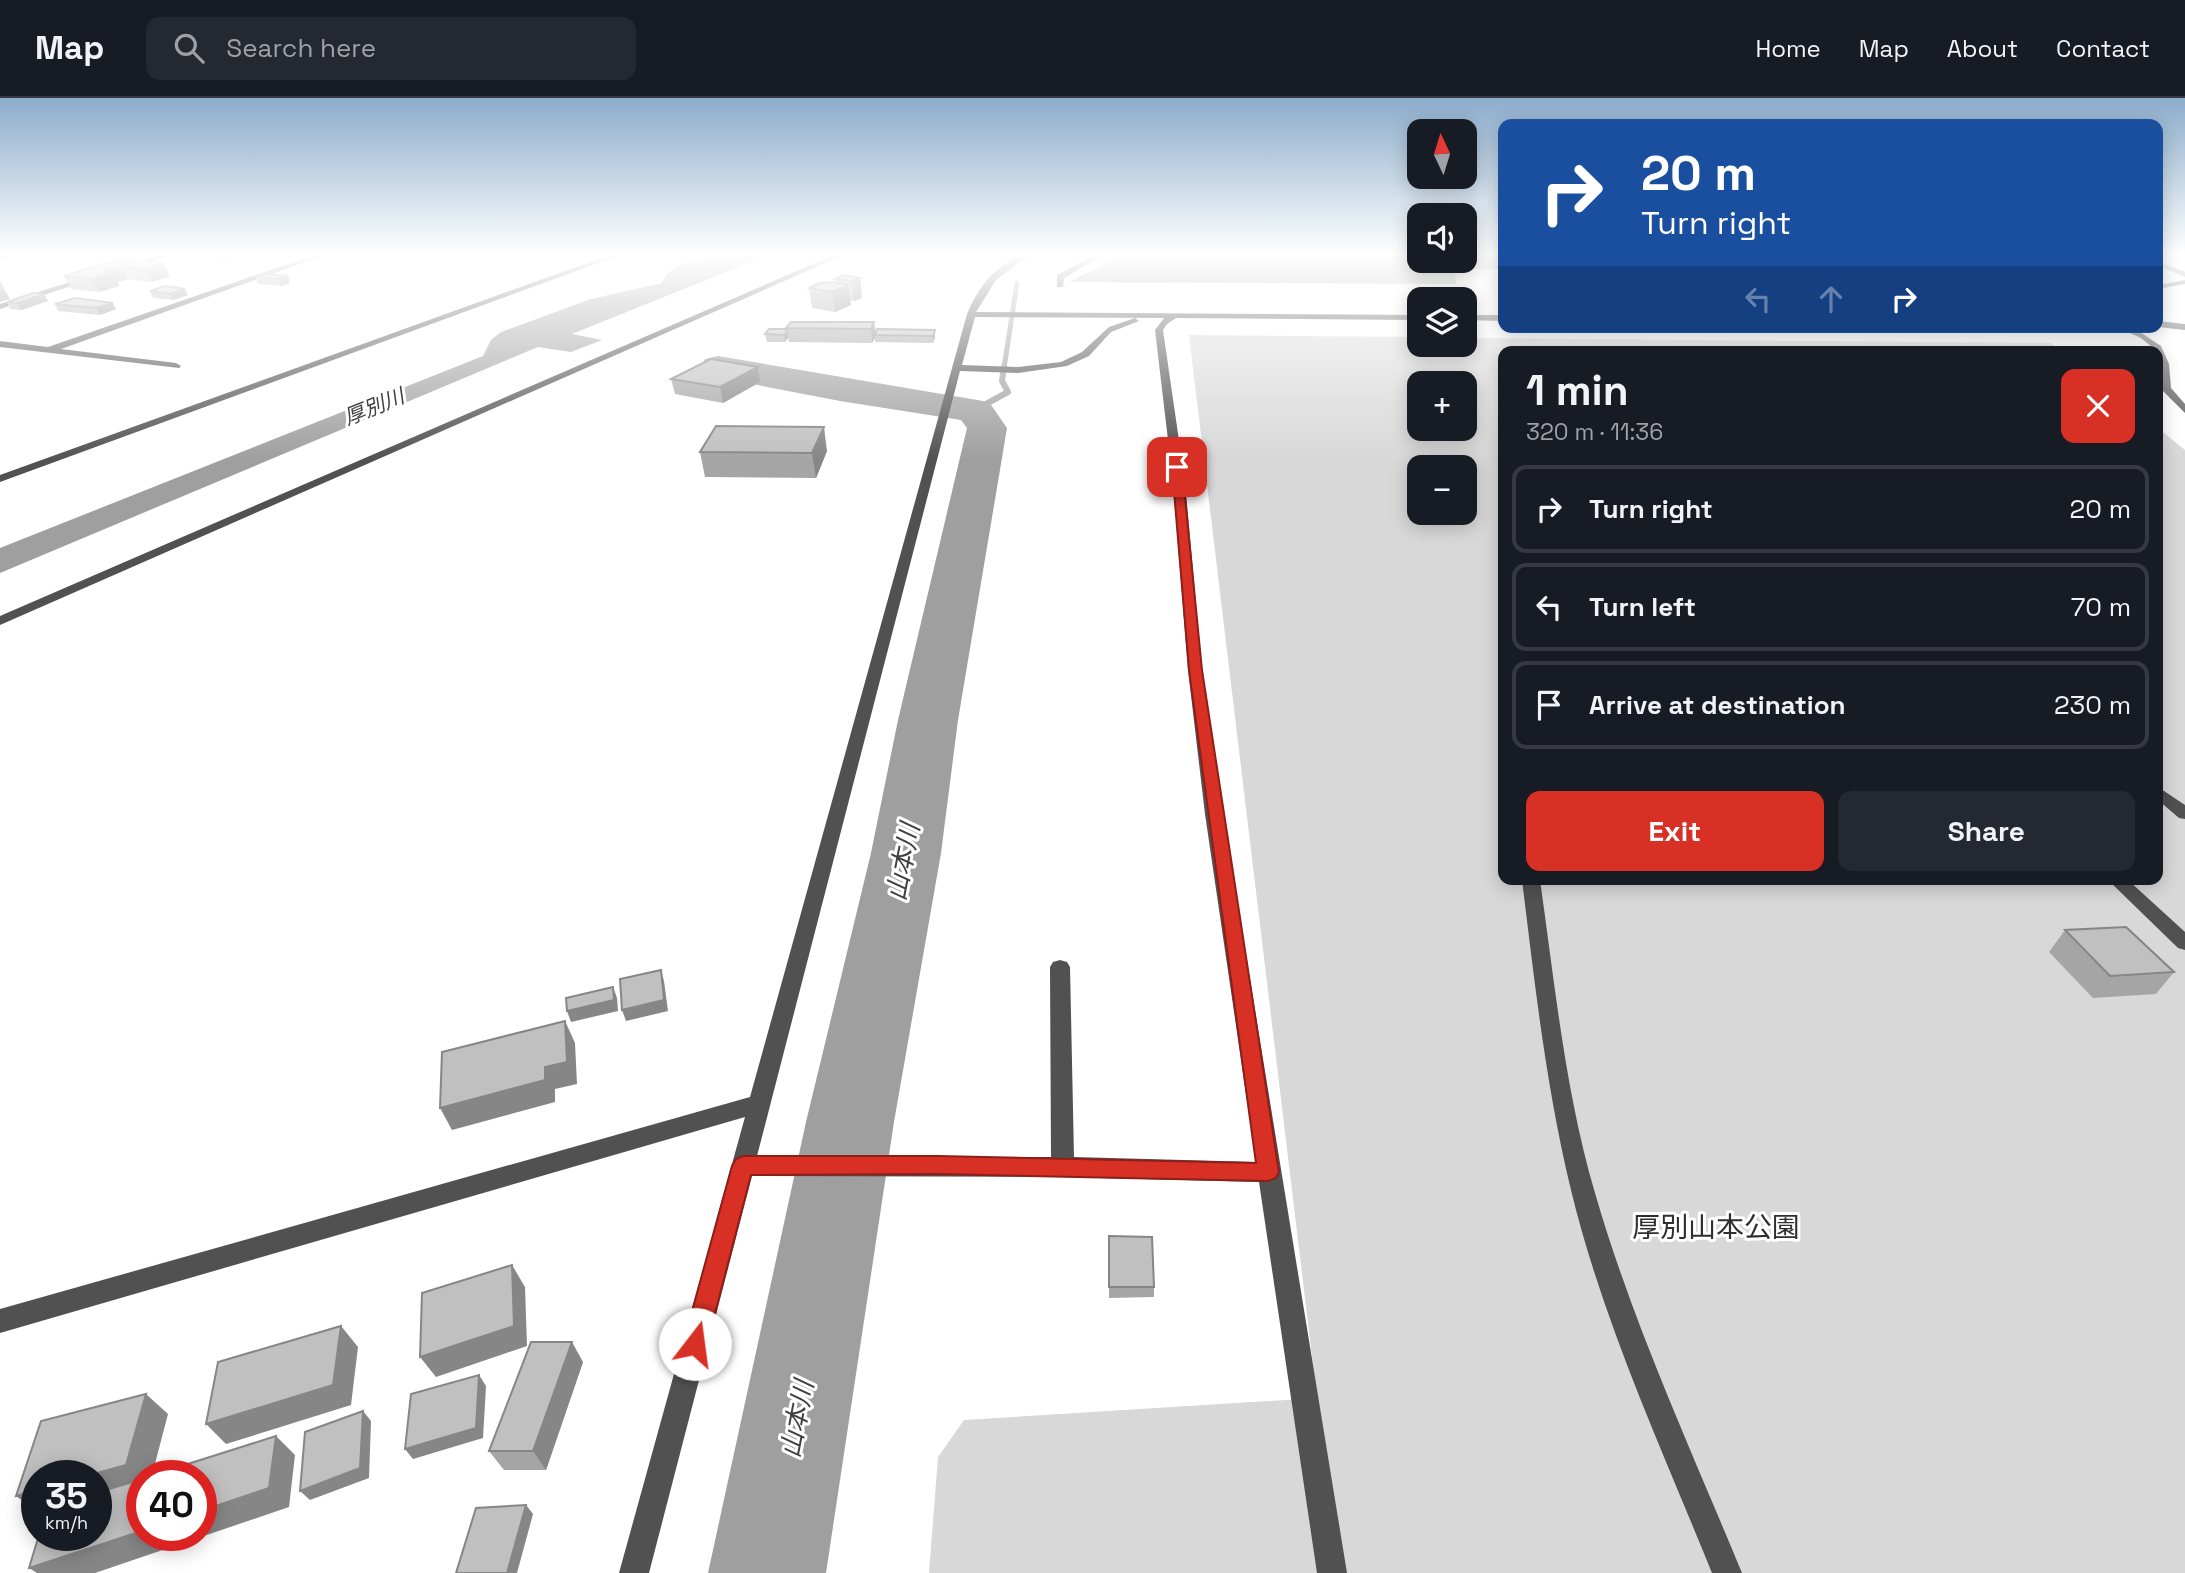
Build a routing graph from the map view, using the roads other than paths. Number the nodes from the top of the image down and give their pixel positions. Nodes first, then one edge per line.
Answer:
1 (126, 323) edge
2 (430, 323) edge
3 (685, 323) edge
4 (969, 323) edge
5 (1129, 323) edge
6 (1163, 323) edge
7 (2163, 325) edge
8 (2185, 327) edge
9 (2138, 333) edge
10 (0, 344) edge
11 (2158, 346) edge
12 (48, 350) junction
13 (2163, 353) edge
14 (176, 366) dead end
15 (957, 368) junction
16 (2185, 410) edge
17 (0, 479) edge
18 (0, 621) edge
19 (2163, 796) edge
20 (2185, 814) edge
21 (1532, 885) edge
22 (2122, 885) edge
23 (2185, 943) edge
24 (1060, 967) dead end
25 (761, 1103) junction
26 (743, 1166) junction
27 (1063, 1167) junction
28 (1268, 1172) junction
29 (0, 1321) edge
30 (634, 1573) edge
31 (1332, 1573) edge
32 (1727, 1573) edge

1 - 12 street
2 - 17 street
3 - 18 street
4 - 15 street
5 - 15 street
6 - 28 street
7 - 8 street
9 - 11 street
10 - 12 street
12 - 14 street
13 - 16 street
15 - 25 street
19 - 20 street
21 - 32 street
22 - 23 street
24 - 27 street
25 - 26 street
25 - 29 street
26 - 27 street
26 - 30 street
27 - 28 street
28 - 31 street

